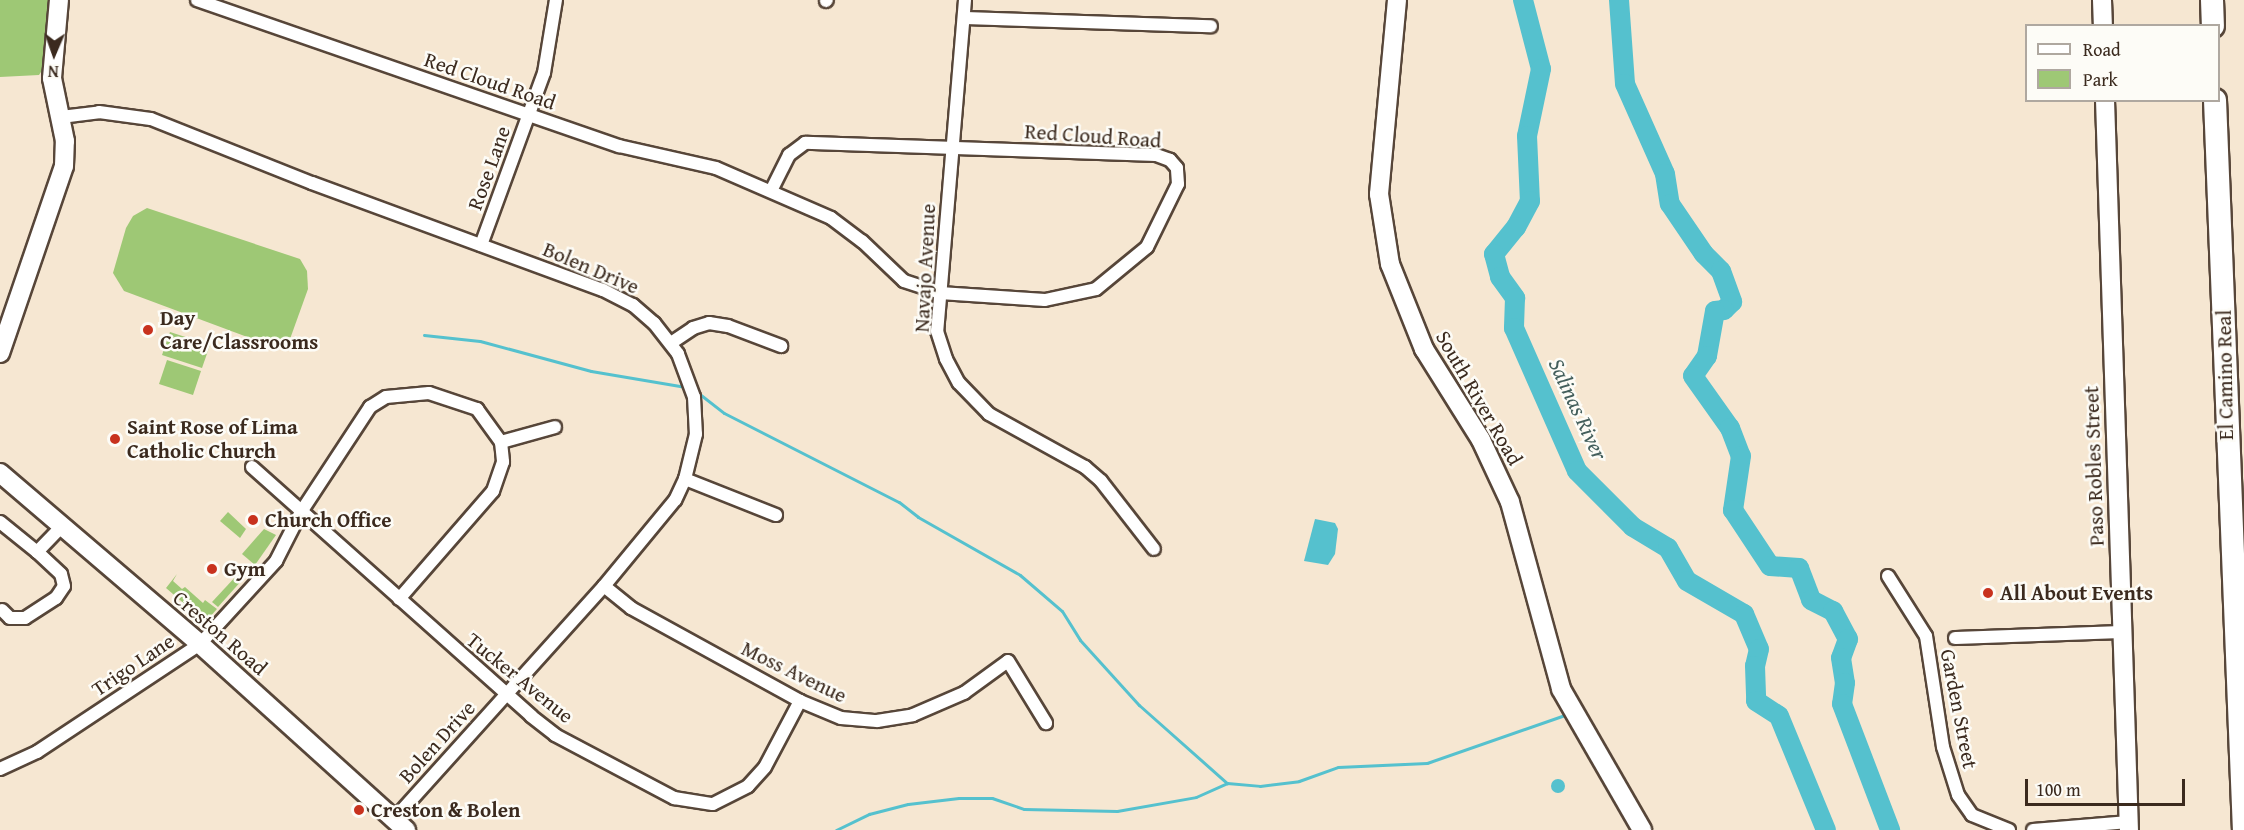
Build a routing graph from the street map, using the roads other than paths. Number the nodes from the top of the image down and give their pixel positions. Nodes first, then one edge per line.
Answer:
1 (59, 0) edge
2 (197, 0) edge
3 (556, 0) edge
4 (965, 0) edge
5 (1397, 0) edge
6 (2102, 0) edge
7 (2212, 0) edge
8 (964, 18) junction
9 (2103, 24) edge
10 (2213, 24) edge
11 (1211, 26) dead end
12 (2105, 102) edge
13 (2216, 102) edge
14 (530, 115) junction
15 (61, 117) junction
16 (952, 148) junction
17 (771, 191) junction
18 (481, 245) junction
19 (940, 293) junction
20 (671, 344) junction
21 (780, 346) dead end
22 (0, 353) edge
23 (555, 427) dead end
24 (501, 442) junction
25 (252, 467) dead end
26 (0, 473) edge
27 (686, 479) junction
28 (301, 512) junction
29 (776, 515) dead end
30 (0, 522) edge
31 (62, 526) junction
32 (1154, 549) dead end
33 (37, 552) junction
34 (1888, 576) dead end
35 (604, 586) junction
36 (399, 599) junction
37 (2, 610) dead end
38 (2122, 632) junction
39 (1955, 638) dead end
40 (200, 644) junction
41 (505, 694) junction
42 (800, 701) junction
43 (1046, 723) dead end
44 (0, 769) edge
45 (400, 825) edge
46 (2129, 826) edge
47 (1642, 830) edge
48 (2009, 830) edge
49 (2033, 830) edge
50 (2244, 830) edge

1 - 15 main road
2 - 14 street, Red Cloud Road
3 - 14 street, Rose Lane
4 - 8 street, Navajo Avenue
5 - 47 main road, South River Road
6 - 9 main road
7 - 10 highway
8 - 11 street
8 - 16 street, Navajo Avenue
12 - 38 main road, Paso Robles Street
13 - 50 highway, El Camino Real
14 - 17 street, Red Cloud Road
14 - 18 street, Rose Lane
15 - 18 street, Bolen Drive
15 - 22 main road
16 - 17 street, Red Cloud Road
16 - 19 street, Navajo Avenue
16 - 19 street, Red Cloud Road
17 - 19 street, Red Cloud Road
18 - 20 street, Bolen Drive
19 - 32 street, Navajo Avenue
20 - 21 street
20 - 27 street, Bolen Drive
23 - 24 street
24 - 28 street, Trigo Lane
24 - 36 street
25 - 28 street, Tucker Avenue
26 - 31 main road, Creston Road
27 - 29 street
27 - 35 street, Bolen Drive
28 - 36 street, Tucker Avenue
28 - 40 street, Trigo Lane
30 - 33 street
31 - 33 street
31 - 40 main road, Creston Road
33 - 37 street
34 - 48 street, Garden Street
35 - 41 street, Bolen Drive
35 - 42 street, Moss Avenue
36 - 41 street, Tucker Avenue
38 - 39 street
38 - 46 main road, Paso Robles Street
40 - 44 street, Trigo Lane
40 - 45 main road, Creston Road
41 - 42 street, Tucker Avenue
41 - 45 street, Bolen Drive
42 - 43 street, Moss Avenue
46 - 49 street

